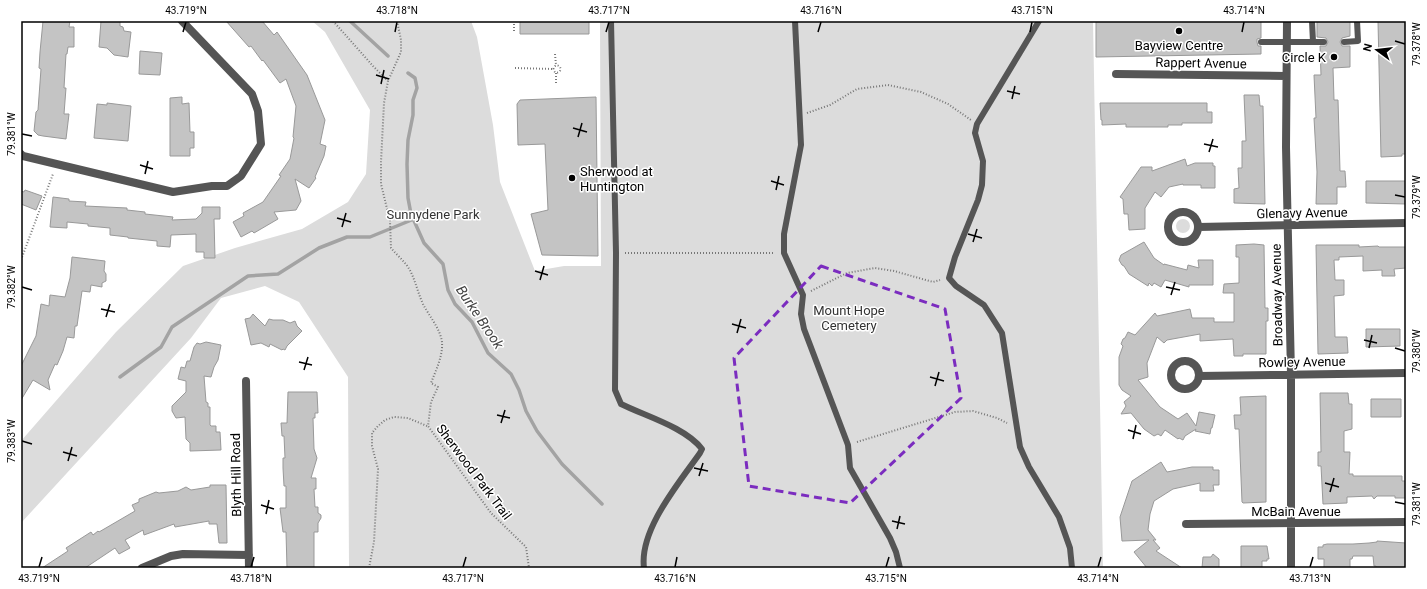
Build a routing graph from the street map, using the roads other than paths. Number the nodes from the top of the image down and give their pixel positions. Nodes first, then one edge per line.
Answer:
1 (182, 21) edge
2 (611, 21) edge
3 (795, 21) edge
4 (1039, 21) edge
5 (1287, 21) edge
6 (1357, 21) edge
7 (1314, 22) edge
8 (1261, 42) dead end
9 (1313, 42) junction
10 (1324, 42) dead end
11 (1344, 42) dead end
12 (1286, 43) junction
13 (1116, 74) dead end
14 (1286, 76) junction
15 (21, 154) edge
16 (1406, 223) edge
17 (1288, 225) junction
18 (1198, 227) dead end
19 (1406, 373) edge
20 (1291, 374) junction
21 (1199, 376) dead end
22 (246, 381) dead end
23 (1406, 522) edge
24 (1186, 524) dead end
25 (1290, 524) junction
26 (249, 555) junction
27 (142, 568) edge
28 (249, 568) edge
29 (644, 568) edge
30 (900, 568) edge
31 (1072, 568) edge
32 (1291, 568) edge

1 - 15 street
2 - 29 lane
3 - 30 lane
4 - 31 lane
5 - 12 street, Broadway Avenue
6 - 11 lane
7 - 9 lane
8 - 12 lane
9 - 10 lane
9 - 12 lane
12 - 14 street, Broadway Avenue
13 - 14 street, Rappert Avenue
14 - 17 street, Broadway Avenue
16 - 17 street, Glenavy Avenue
17 - 18 street, Glenavy Avenue
17 - 20 street, Broadway Avenue
19 - 20 street, Rowley Avenue
20 - 21 street, Rowley Avenue
20 - 25 street, Broadway Avenue
22 - 26 street, Blyth Hill Road
23 - 25 street, McBain Avenue
24 - 25 street, McBain Avenue
25 - 32 street, Broadway Avenue
26 - 27 street
26 - 28 street, Blyth Hill Road

